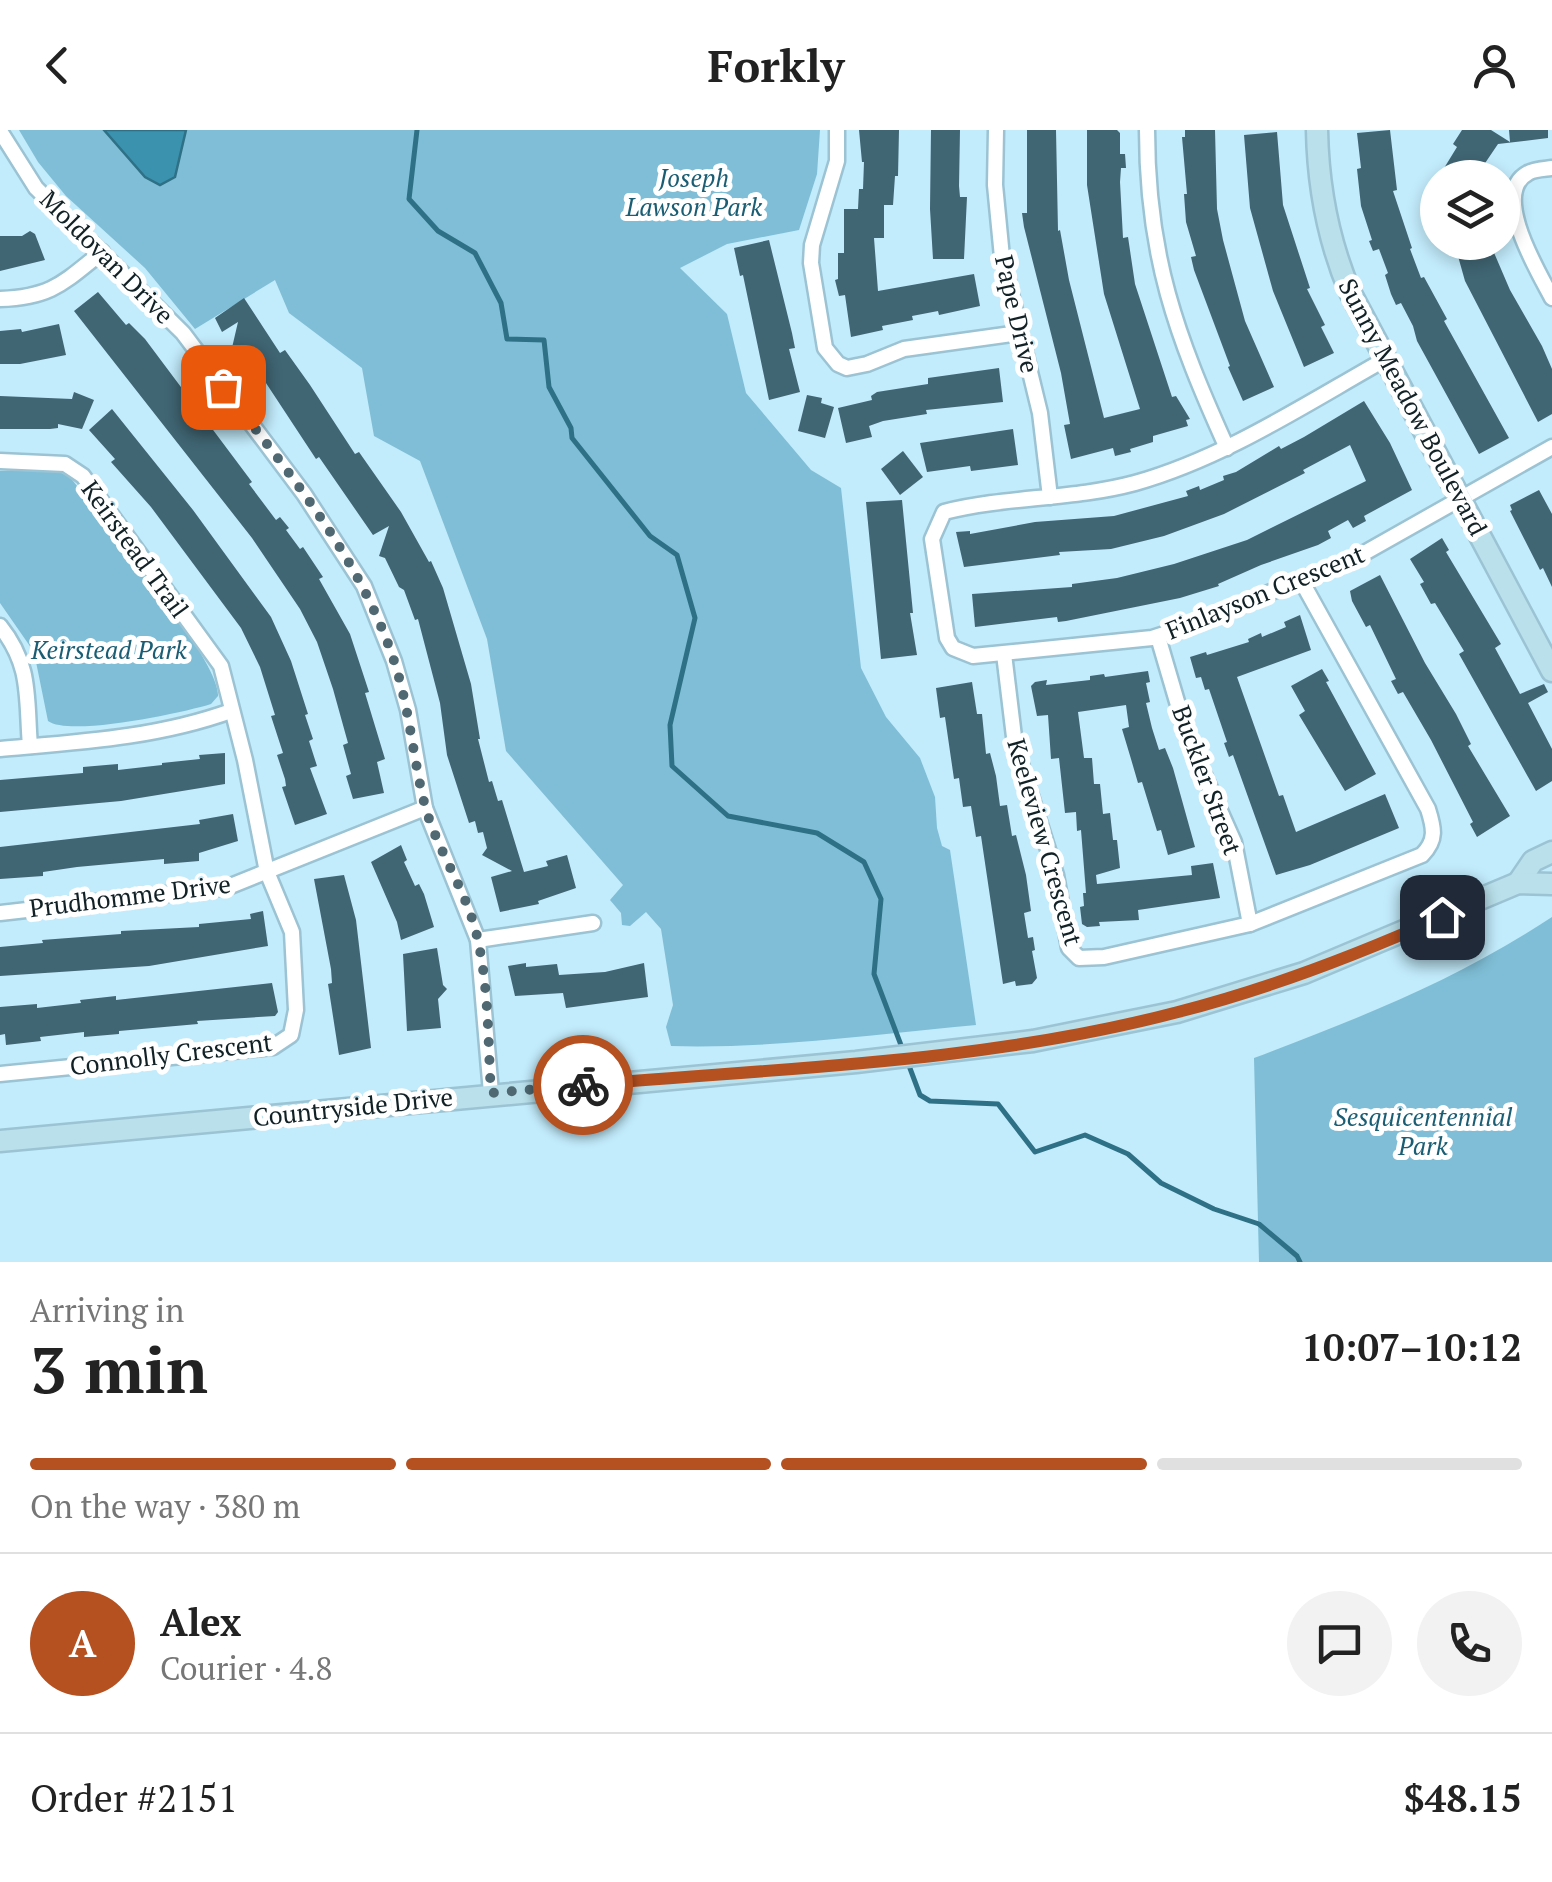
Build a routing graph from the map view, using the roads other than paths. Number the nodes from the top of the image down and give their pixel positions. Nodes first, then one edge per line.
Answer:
1 (837, 130) edge
2 (996, 130) edge
3 (1148, 130) edge
4 (1317, 130) edge
5 (0, 131) edge
6 (1552, 168) edge
7 (102, 252) junction
8 (1552, 298) edge
9 (0, 299) edge
10 (1019, 333) junction
11 (1384, 360) junction
12 (1552, 447) edge
13 (1227, 448) junction
14 (0, 461) edge
15 (1050, 497) junction
16 (1459, 498) junction
17 (1302, 582) junction
18 (0, 626) edge
19 (1158, 636) junction
20 (1004, 654) junction
21 (1552, 670) edge
22 (231, 710) junction
23 (30, 746) junction
24 (0, 749) edge
25 (426, 808) junction
26 (1552, 852) edge
27 (267, 872) junction
28 (1518, 883) junction
29 (1552, 884) edge
30 (0, 913) edge
31 (592, 923) dead end
32 (1250, 924) junction
33 (478, 940) junction
34 (0, 1074) edge
35 (491, 1093) junction
36 (0, 1141) edge

1 - 10 street
2 - 10 street, Pape Drive
3 - 13 street
4 - 11 main road, Sunny Meadow Boulevard
5 - 7 street, Moldovan Drive
6 - 8 street
7 - 9 street
7 - 25 street, Moldovan Drive
10 - 15 street, Pape Drive
11 - 13 street, Finlayson Crescent
11 - 16 main road, Sunny Meadow Boulevard
12 - 16 street, Finlayson Crescent
13 - 15 street, Finlayson Crescent
14 - 22 street, Keirstead Trail
15 - 20 street, Finlayson Crescent
16 - 17 street, Finlayson Crescent
16 - 21 main road, Sunny Meadow Boulevard
17 - 19 street, Finlayson Crescent
17 - 32 street, Keeleview Crescent
18 - 23 street
19 - 20 street, Finlayson Crescent
19 - 32 street, Buckler Street
20 - 32 street, Keeleview Crescent
22 - 23 street
22 - 27 street, Keirstead Trail
23 - 24 street
25 - 27 street, Prudhomme Drive
25 - 33 street, Moldovan Drive
26 - 28 main road, Countryside Drive
27 - 30 street, Prudhomme Drive
27 - 34 street, Connolly Crescent
28 - 29 main road, Countryside Drive
28 - 35 main road, Countryside Drive
31 - 33 street
33 - 35 street, Moldovan Drive
35 - 36 main road, Countryside Drive

